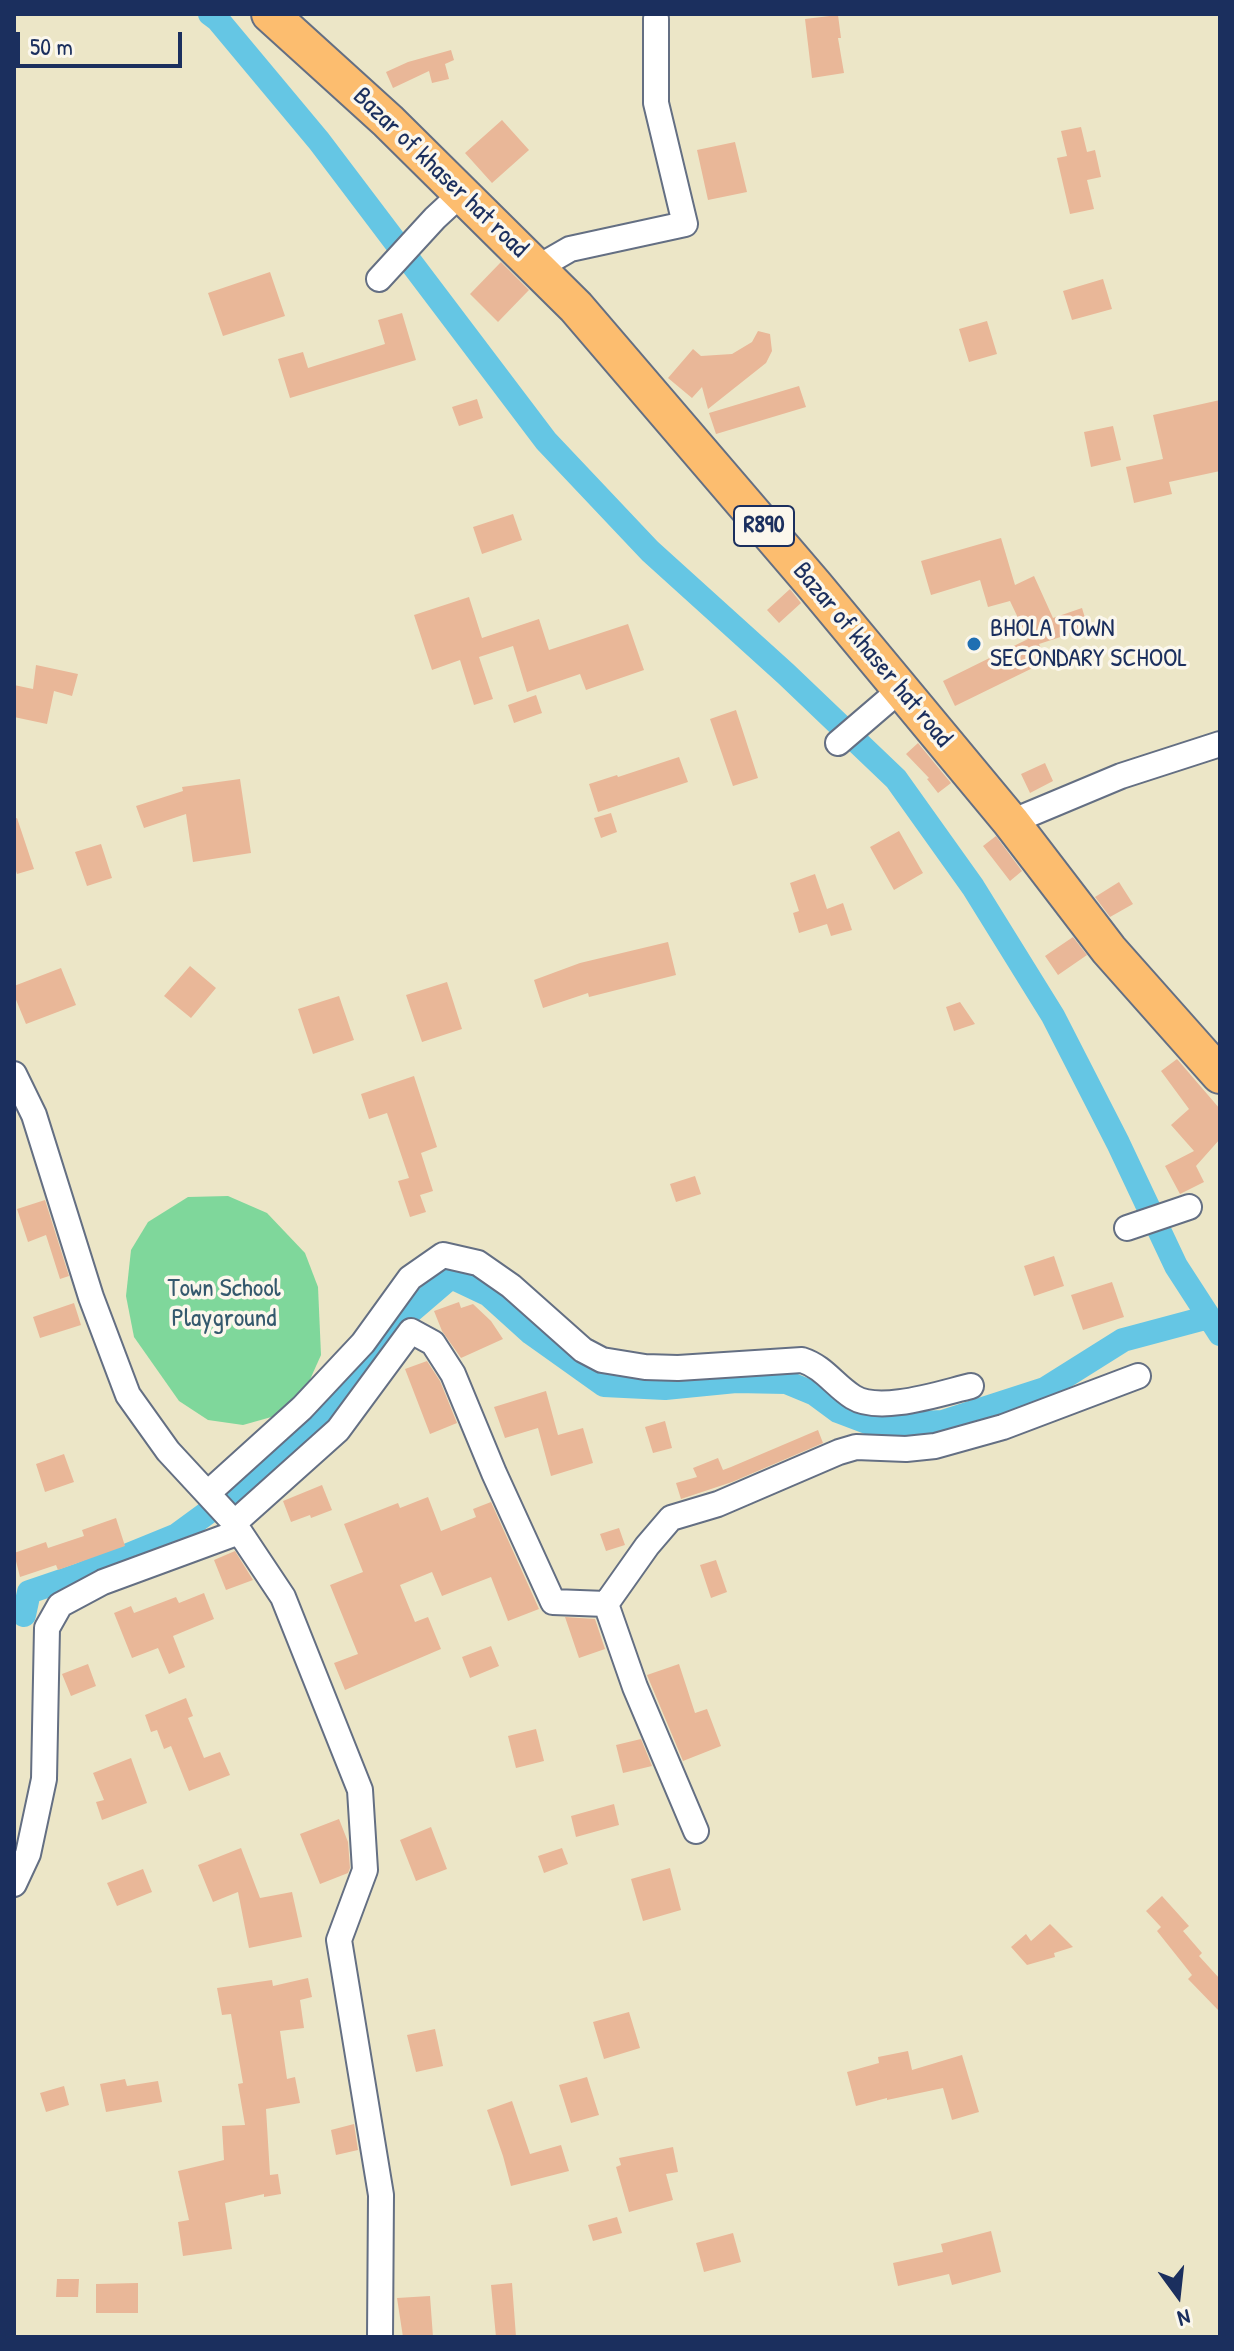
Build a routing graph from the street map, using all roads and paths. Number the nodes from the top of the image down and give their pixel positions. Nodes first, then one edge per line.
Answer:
1 (270, 14) edge
2 (656, 19) dead end
3 (462, 193) junction
4 (537, 268) junction
5 (379, 279) dead end
6 (891, 697) junction
7 (838, 743) dead end
8 (1220, 744) edge
9 (1011, 822) junction
10 (14, 1074) edge
11 (1220, 1075) edge
12 (1189, 1207) dead end
13 (1127, 1228) dead end
14 (1138, 1376) dead end
15 (971, 1386) dead end
16 (205, 1491) junction
17 (234, 1525) junction
18 (606, 1604) junction
19 (696, 1831) dead end
20 (14, 1884) edge
21 (380, 2337) edge

1 - 3 main road, Bazar of khaser hat road / R890
2 - 4 street
3 - 4 main road, Bazar of khaser hat road / R890
3 - 5 street
4 - 6 main road, Bazar of khaser hat road / R890
6 - 7 street
6 - 9 main road, Bazar of khaser hat road / R890
8 - 9 street
9 - 11 main road, Bazar of khaser hat road / R890
10 - 16 street
12 - 13 street
14 - 18 street
15 - 16 street
16 - 17 street
17 - 18 street
17 - 20 street
17 - 21 street
18 - 19 street

